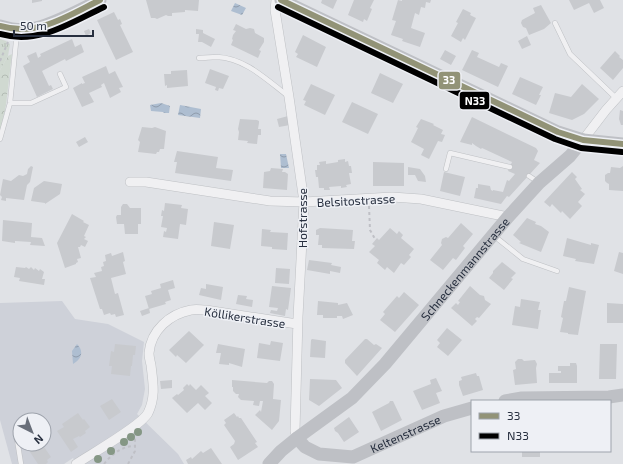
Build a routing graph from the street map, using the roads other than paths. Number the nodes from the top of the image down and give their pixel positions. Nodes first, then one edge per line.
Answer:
1 (276, 0) edge
2 (281, 0) edge
3 (95, 1) edge
4 (555, 23) dead end
5 (0, 26) edge
6 (13, 35) junction
7 (198, 58) dead end
8 (60, 74) dead end
9 (623, 91) edge
10 (289, 97) junction
11 (616, 98) junction
12 (10, 103) junction
13 (0, 140) edge
14 (584, 140) junction
15 (623, 144) edge
16 (510, 167) dead end
17 (446, 169) dead end
18 (130, 182) dead end
19 (304, 202) junction
20 (508, 216) junction
21 (493, 235) junction
22 (557, 271) dead end
23 (297, 324) junction
24 (623, 396) edge
25 (511, 400) edge
26 (471, 408) edge
27 (297, 438) junction
28 (19, 452) edge
29 (356, 460) edge
30 (270, 463) edge
31 (21, 464) edge
32 (76, 464) edge

1 - 10 street, Hofstrasse
2 - 14 main road
3 - 6 main road
4 - 11 lane
5 - 6 main road
6 - 12 lane
7 - 10 lane
8 - 12 lane
9 - 11 street, Schneckenmannstrasse
10 - 19 street, Hofstrasse
11 - 14 street, Schneckenmannstrasse
12 - 13 lane
14 - 15 main road
14 - 20 main road, Schneckenmannstrasse
16 - 17 lane
18 - 19 street, Belsitostrasse
19 - 20 street, Belsitostrasse
19 - 23 street, Hofstrasse
20 - 21 main road, Schneckenmannstrasse
21 - 22 lane
21 - 27 main road, Schneckenmannstrasse
23 - 27 street, Hofstrasse
23 - 32 street, Köllikerstrasse
24 - 25 main road
26 - 29 main road, Keltenstrasse
27 - 29 main road, Keltenstrasse
27 - 30 main road, Schneckenmannstrasse
28 - 31 lane

